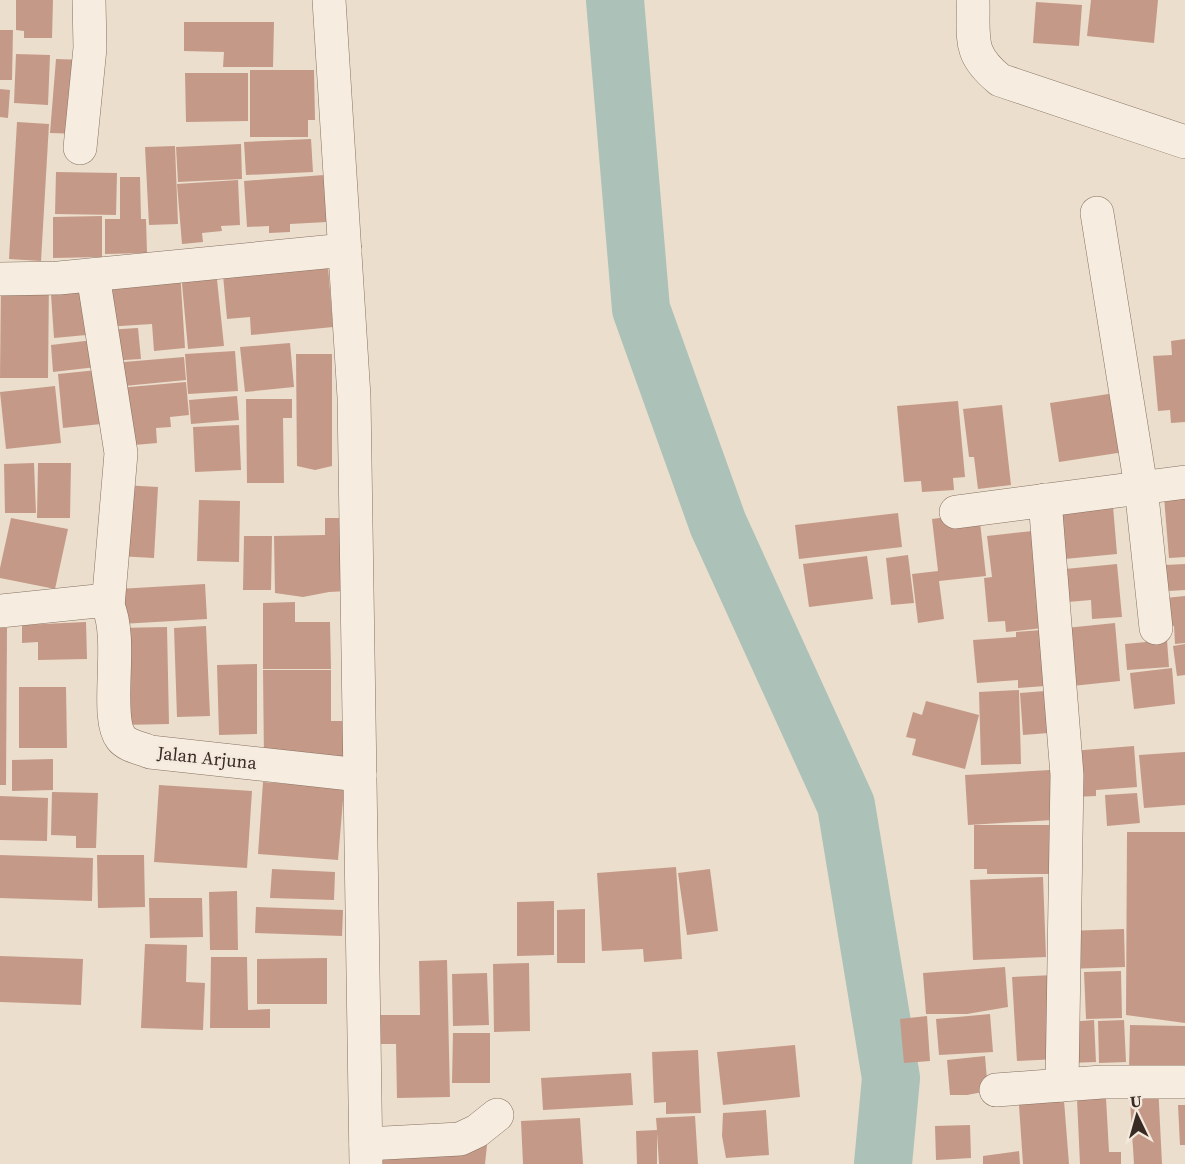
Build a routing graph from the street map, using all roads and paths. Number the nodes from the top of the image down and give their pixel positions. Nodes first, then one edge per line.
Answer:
1 (89, 0) edge
2 (329, 0) edge
3 (973, 0) edge
4 (1185, 142) edge
5 (80, 148) dead end
6 (1097, 213) dead end
7 (345, 250) junction
8 (93, 275) junction
9 (0, 279) edge
10 (1185, 482) edge
11 (1141, 487) junction
12 (1045, 500) junction
13 (956, 512) dead end
14 (108, 606) junction
15 (0, 611) edge
16 (1156, 628) dead end
17 (360, 775) junction
18 (1185, 1082) edge
19 (1062, 1085) junction
20 (996, 1090) dead end
21 (497, 1115) dead end
22 (366, 1154) edge

1 - 5 street
2 - 7 street
3 - 4 street
6 - 11 street
7 - 8 street
7 - 17 street
8 - 9 street
8 - 14 street, Jalan Arjuna
10 - 11 street
11 - 12 street
11 - 16 street
12 - 13 street
12 - 19 street
14 - 15 street
14 - 17 street, Jalan Arjuna
17 - 22 street
18 - 19 street
19 - 20 street
21 - 22 street

